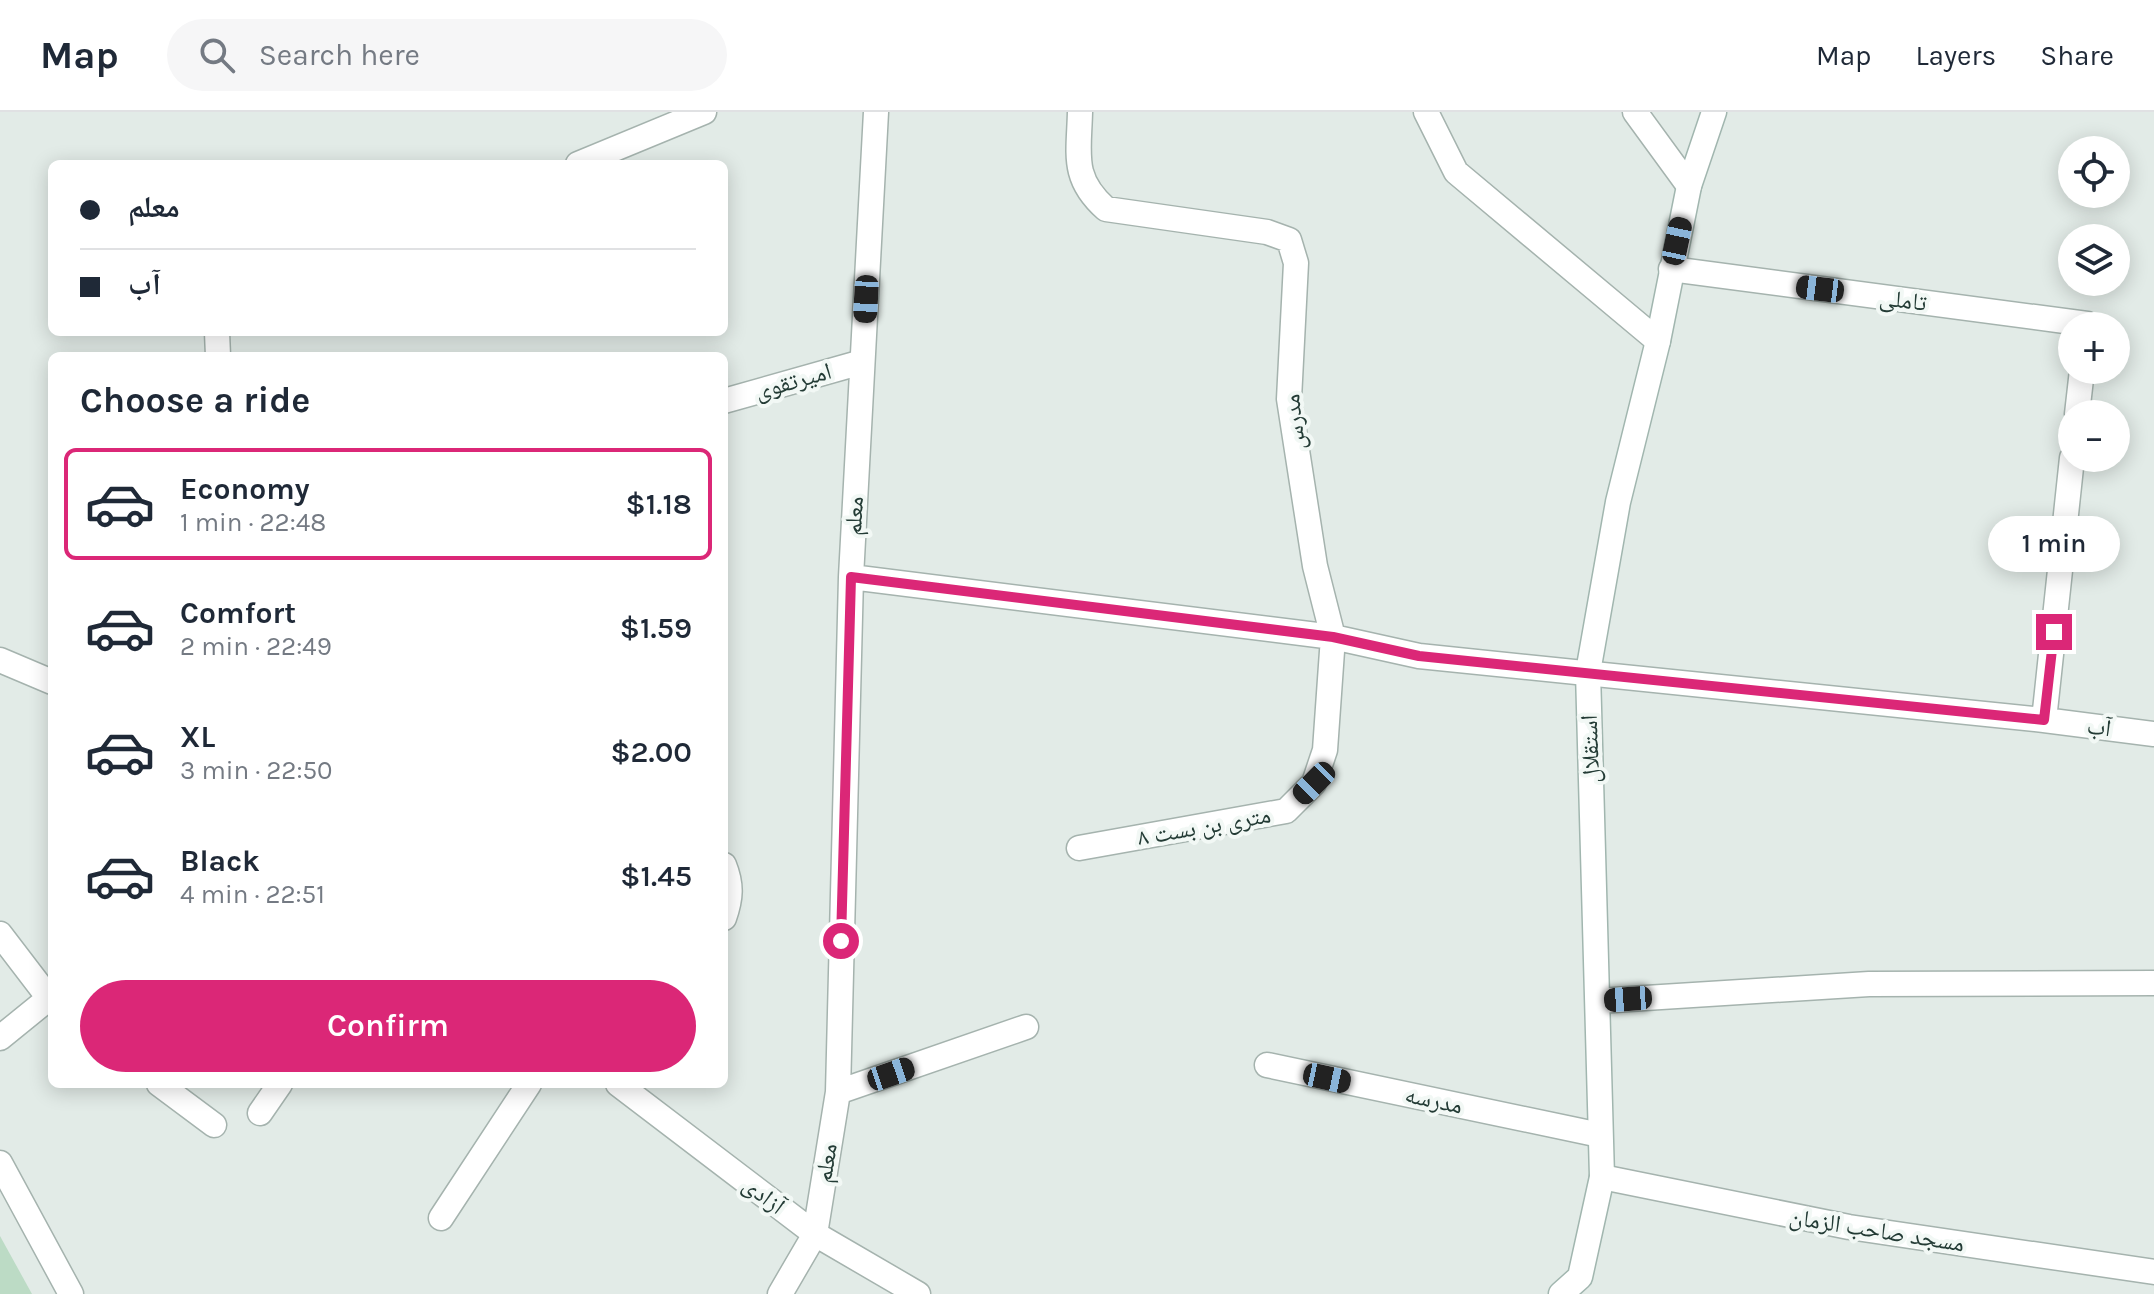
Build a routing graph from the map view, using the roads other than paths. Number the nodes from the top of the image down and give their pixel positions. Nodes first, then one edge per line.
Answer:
1 (704, 112) edge
2 (876, 112) edge
3 (1080, 112) edge
4 (1426, 112) edge
5 (1635, 112) edge
6 (1714, 112) edge
7 (588, 160) edge
8 (1689, 186) junction
9 (1671, 269) junction
10 (2058, 321) edge
11 (1658, 341) junction
12 (862, 362) junction
13 (728, 400) edge
14 (2071, 472) edge
15 (851, 577) junction
16 (1333, 637) junction
17 (0, 660) edge
18 (1588, 672) junction
19 (48, 680) edge
20 (2044, 720) junction
21 (2154, 734) edge
22 (1079, 848) dead end
23 (728, 875) edge
24 (728, 907) edge
25 (0, 934) edge
26 (2154, 983) edge
27 (48, 998) edge
28 (1598, 1001) junction
29 (48, 1002) edge
30 (1026, 1027) dead end
31 (0, 1038) edge
32 (1267, 1065) dead end
33 (164, 1088) edge
34 (277, 1088) edge
35 (526, 1088) edge
36 (623, 1088) edge
37 (838, 1092) junction
38 (260, 1113) dead end
39 (214, 1125) dead end
40 (1600, 1135) junction
41 (0, 1163) edge
42 (1602, 1177) junction
43 (441, 1218) dead end
44 (815, 1234) junction
45 (2154, 1272) edge
46 (71, 1294) edge
47 (780, 1294) edge
48 (918, 1294) edge
49 (1561, 1294) edge

1 - 7 street
2 - 12 street, معلم
3 - 16 street, مدرس
4 - 11 street
5 - 8 street
6 - 8 street, استقلال
8 - 9 street, استقلال
9 - 10 street, تاملی
9 - 11 street, استقلال
11 - 18 street, استقلال
12 - 13 street, امیرتقوی
12 - 15 street, معلم
14 - 20 street
15 - 16 street
15 - 37 street, معلم
16 - 18 street
16 - 22 street, ۸ متری بن بست
17 - 19 street
18 - 20 street, آب
18 - 28 street, استقلال
20 - 21 street, آب
23 - 24 street
25 - 27 street
26 - 28 street
28 - 40 street, استقلال
29 - 31 street
30 - 37 street
32 - 40 street, مدرسه
33 - 39 street
34 - 38 street
35 - 43 street
36 - 44 street, آزادی
37 - 44 street, معلم
40 - 42 street, استقلال
41 - 46 street
42 - 45 street, مسجد صاحب الزمان
42 - 49 street, استقلال
44 - 47 street, معلم
44 - 48 street, آزادی

